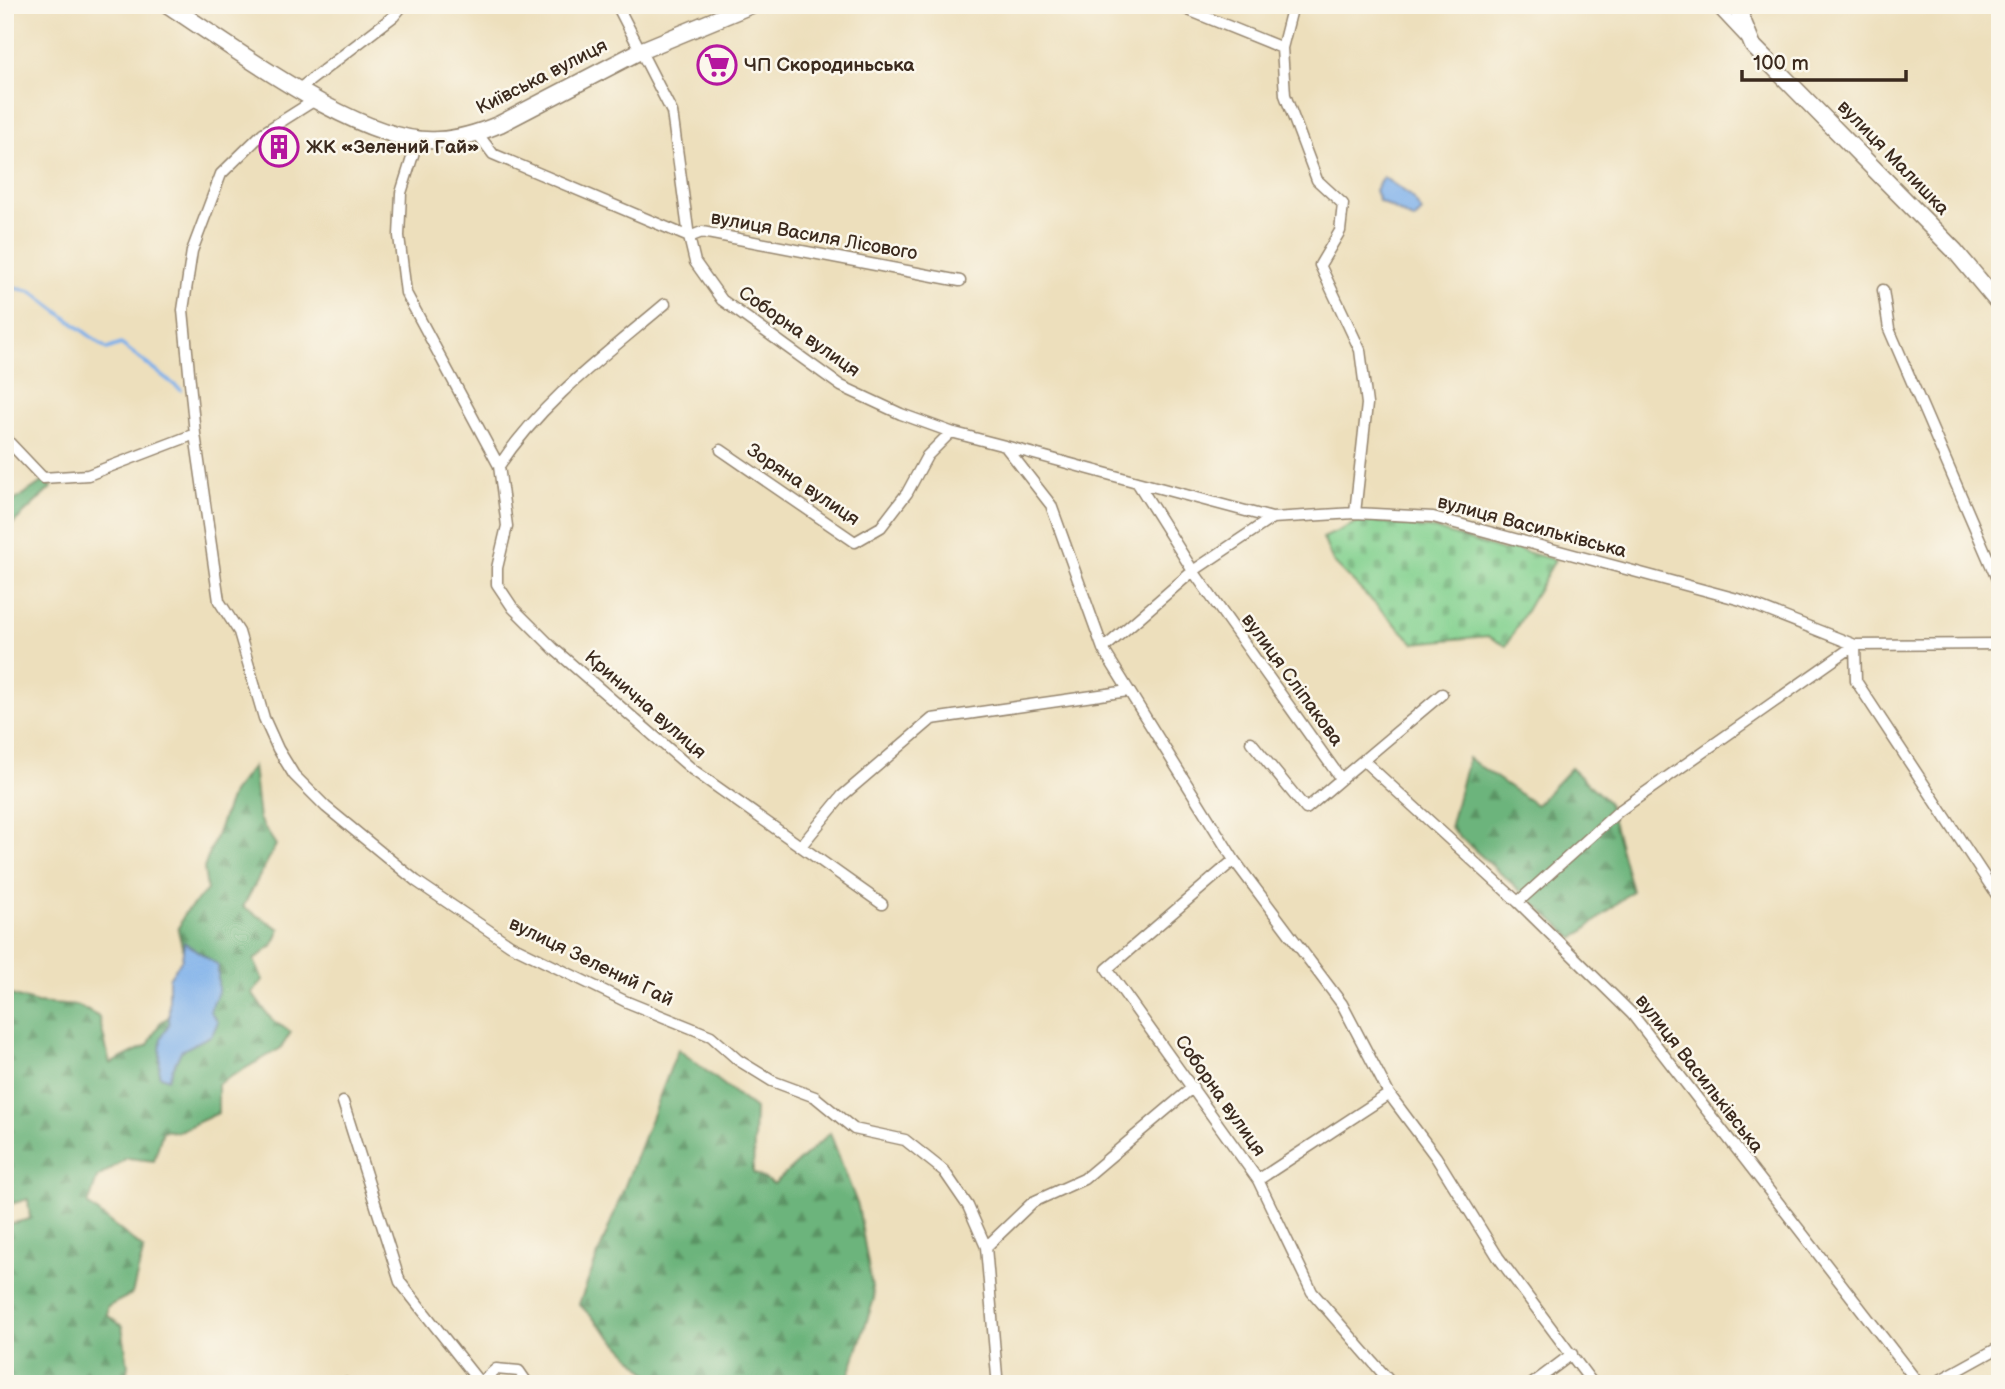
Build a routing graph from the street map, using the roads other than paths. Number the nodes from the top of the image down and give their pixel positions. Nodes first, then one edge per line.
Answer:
1 (168, 5) edge
2 (402, 5) edge
3 (617, 5) edge
4 (751, 5) edge
5 (1176, 5) edge
6 (1293, 5) edge
7 (1715, 5) edge
8 (1736, 5) edge
9 (1753, 46) junction
10 (1282, 48) junction
11 (640, 51) junction
12 (299, 89) junction
13 (315, 100) junction
14 (477, 132) junction
15 (418, 139) junction
16 (689, 237) junction
17 (960, 281) dead end
18 (1883, 290) dead end
19 (665, 304) dead end
20 (2000, 305) edge
21 (951, 432) junction
22 (195, 434) junction
23 (5, 438) edge
24 (1006, 446) junction
25 (721, 450) dead end
26 (499, 466) junction
27 (1137, 482) junction
28 (1355, 513) junction
29 (1272, 519) junction
30 (1193, 571) junction
31 (2000, 586) edge
32 (2000, 644) edge
33 (1855, 645) junction
34 (1103, 649) junction
35 (1128, 691) junction
36 (1443, 694) dead end
37 (1251, 742) dead end
38 (1365, 762) junction
39 (1341, 779) junction
40 (801, 846) junction
41 (1234, 860) junction
42 (2000, 900) edge
43 (1518, 902) junction
44 (882, 904) dead end
45 (1193, 1087) junction
46 (1389, 1094) junction
47 (343, 1102) dead end
48 (1258, 1180) junction
49 (986, 1247) junction
50 (2000, 1347) edge
51 (1572, 1354) junction
52 (997, 1376) dead end
53 (479, 1383) edge
54 (528, 1384) edge
55 (1392, 1384) edge
56 (1532, 1384) edge
57 (1593, 1384) edge
58 (1919, 1384) edge
59 (1933, 1384) edge

1 - 12 main road, Київська вулиця
2 - 12 street
3 - 11 street, вулиця Василя Лісового
4 - 11 main road, Київська вулиця
5 - 10 street
6 - 10 street
7 - 9 street
8 - 9 main road, вулиця Малишка
9 - 20 main road, вулиця Малишка
10 - 28 street
11 - 14 main road, Київська вулиця
11 - 16 street, вулиця Василя Лісового
12 - 13 main road, Київська вулиця
13 - 15 main road, Київська вулиця
13 - 22 street, вулиця Зелений Гай
14 - 15 main road, Київська вулиця
14 - 16 street
15 - 26 street, Кринична вулиця
16 - 17 street, вулиця Василя Лісового
16 - 21 street, Соборна вулиця
18 - 31 street
19 - 26 street
21 - 24 street
21 - 25 street, Зоряна вулиця
22 - 23 street
22 - 49 street, вулиця Зелений Гай
24 - 27 street
24 - 34 street
26 - 40 street, Кринична вулиця
27 - 29 street
27 - 30 street
28 - 29 street, вулиця Васильківська
28 - 33 street, вулиця Васильківська
29 - 30 street
30 - 34 street
30 - 39 street, вулиця Сліпакова
32 - 33 street, вулиця Васильківська
33 - 42 street
33 - 43 street
34 - 35 street
35 - 40 street
35 - 41 street
36 - 38 street
37 - 39 street
38 - 39 street
38 - 43 street, вулиця Васильківська
40 - 44 street, Кринична вулиця
41 - 45 street, Соборна вулиця
41 - 46 street
43 - 58 street, вулиця Васильківська
45 - 48 street, Соборна вулиця
45 - 49 street
46 - 48 street
46 - 51 street
47 - 53 street
48 - 55 street, Соборна вулиця
49 - 52 street, вулиця Зелений Гай
50 - 59 street
51 - 56 street
51 - 57 street
53 - 54 street

